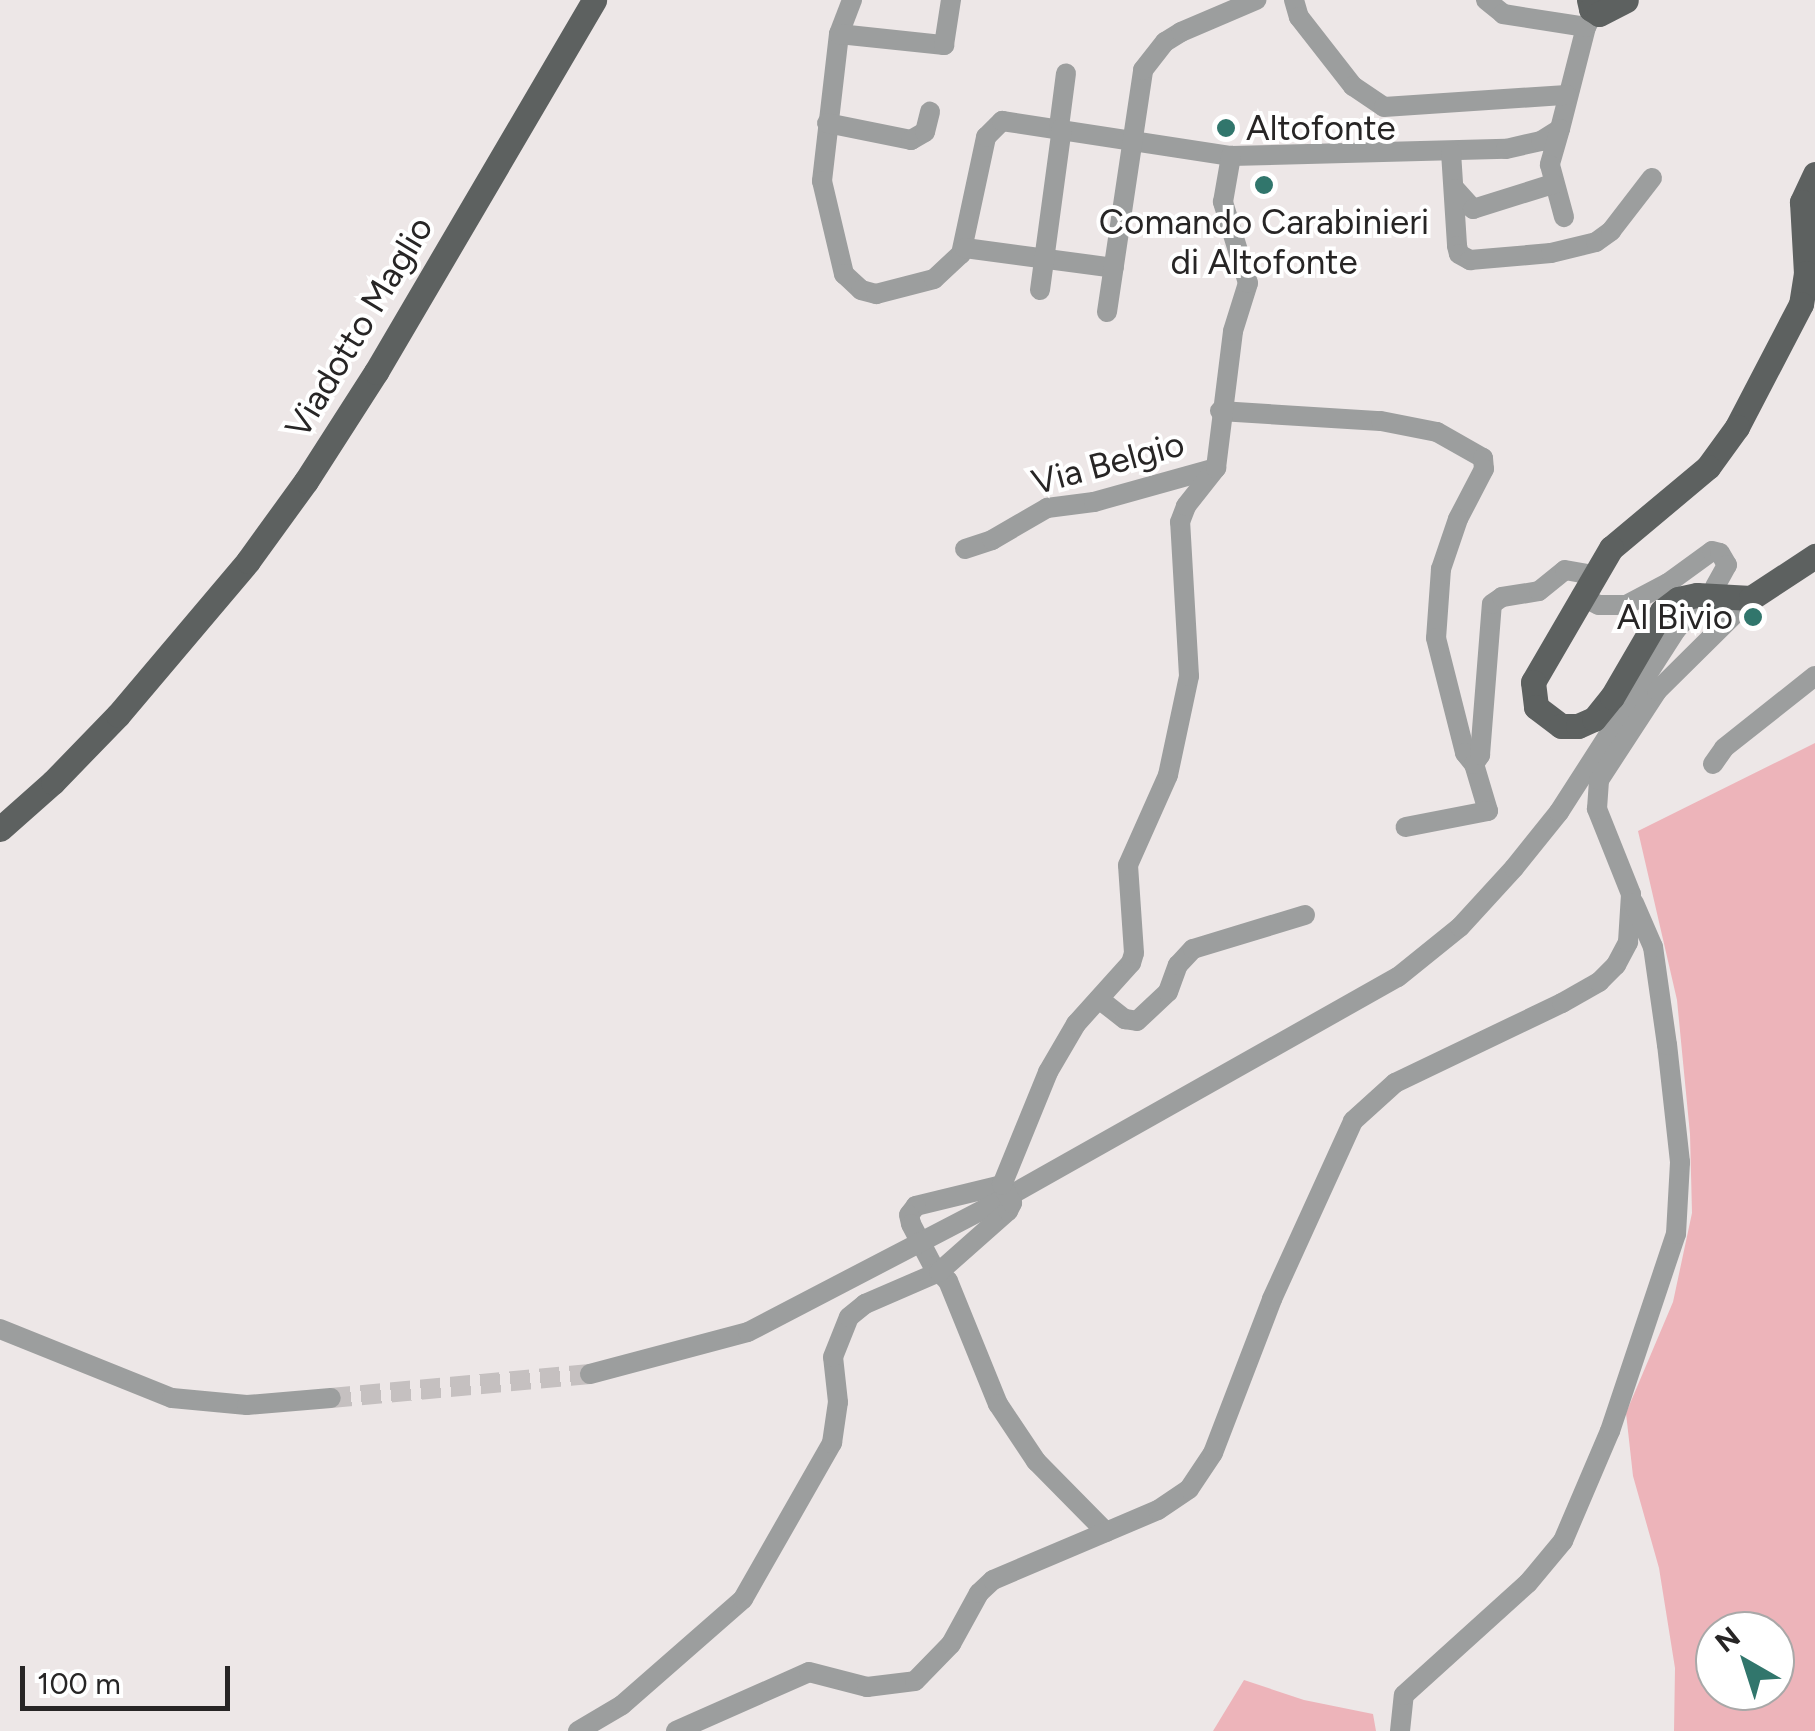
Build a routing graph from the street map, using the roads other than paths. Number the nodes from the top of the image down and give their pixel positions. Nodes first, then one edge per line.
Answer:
1 (594, 0) edge
2 (852, 0) edge
3 (951, 0) edge
4 (1256, 0) edge
5 (1294, 0) edge
6 (1486, 0) edge
7 (1626, 0) edge
8 (1556, 10) edge
9 (1590, 13) edge
10 (839, 34) junction
11 (1066, 72) dead end
12 (1567, 95) junction
13 (930, 112) dead end
14 (827, 123) junction
15 (1060, 128) junction
16 (1560, 129) junction
17 (1131, 138) junction
18 (1451, 152) junction
19 (1231, 156) junction
20 (1815, 174) edge
21 (1652, 178) dead end
22 (1552, 184) junction
23 (1454, 189) junction
24 (1564, 217) dead end
25 (965, 248) junction
26 (1044, 260) junction
27 (1114, 268) junction
28 (1040, 290) dead end
29 (1106, 312) dead end
30 (1220, 411) junction
31 (1216, 468) junction
32 (965, 549) dead end
33 (1815, 556) edge
34 (1587, 586) junction
35 (1715, 586) dead end
36 (1751, 598) junction
37 (1700, 604) dead end
38 (1815, 676) edge
39 (1474, 764) junction
40 (1713, 764) dead end
41 (1406, 827) dead end
42 (0, 830) edge
43 (1630, 894) junction
44 (1304, 915) dead end
45 (1098, 999) junction
46 (1006, 1190) junction
47 (934, 1265) junction
48 (0, 1329) edge
49 (590, 1374) tunnel mouth
50 (332, 1398) tunnel mouth
51 (1106, 1532) junction
52 (578, 1731) edge
53 (676, 1731) edge
54 (1400, 1731) edge

1 - 42 main road, Viadotto Maglio
2 - 10 street
3 - 10 street
4 - 17 street
5 - 12 street
6 - 8 street
7 - 9 main road
8 - 9 street
9 - 12 street
10 - 14 street
11 - 15 street
12 - 16 street
13 - 14 street
14 - 25 street
15 - 17 street
15 - 25 street
15 - 26 street
16 - 18 street
16 - 22 street
17 - 19 street
17 - 27 street
18 - 19 street
18 - 23 street
19 - 30 street
20 - 34 main road
21 - 23 street
22 - 23 street
22 - 24 street
25 - 26 street
26 - 27 street
26 - 28 street
27 - 29 street
30 - 31 street
30 - 39 street
31 - 32 street, Via Belgio
31 - 45 street
33 - 36 main road
34 - 35 street
34 - 36 main road
34 - 39 street
36 - 43 street
37 - 46 street
38 - 40 street
39 - 41 street
43 - 51 street
43 - 54 street
44 - 45 street
45 - 46 street
46 - 47 street
46 - 47 street
46 - 49 street
47 - 51 street
47 - 52 street
48 - 50 street
51 - 53 street

